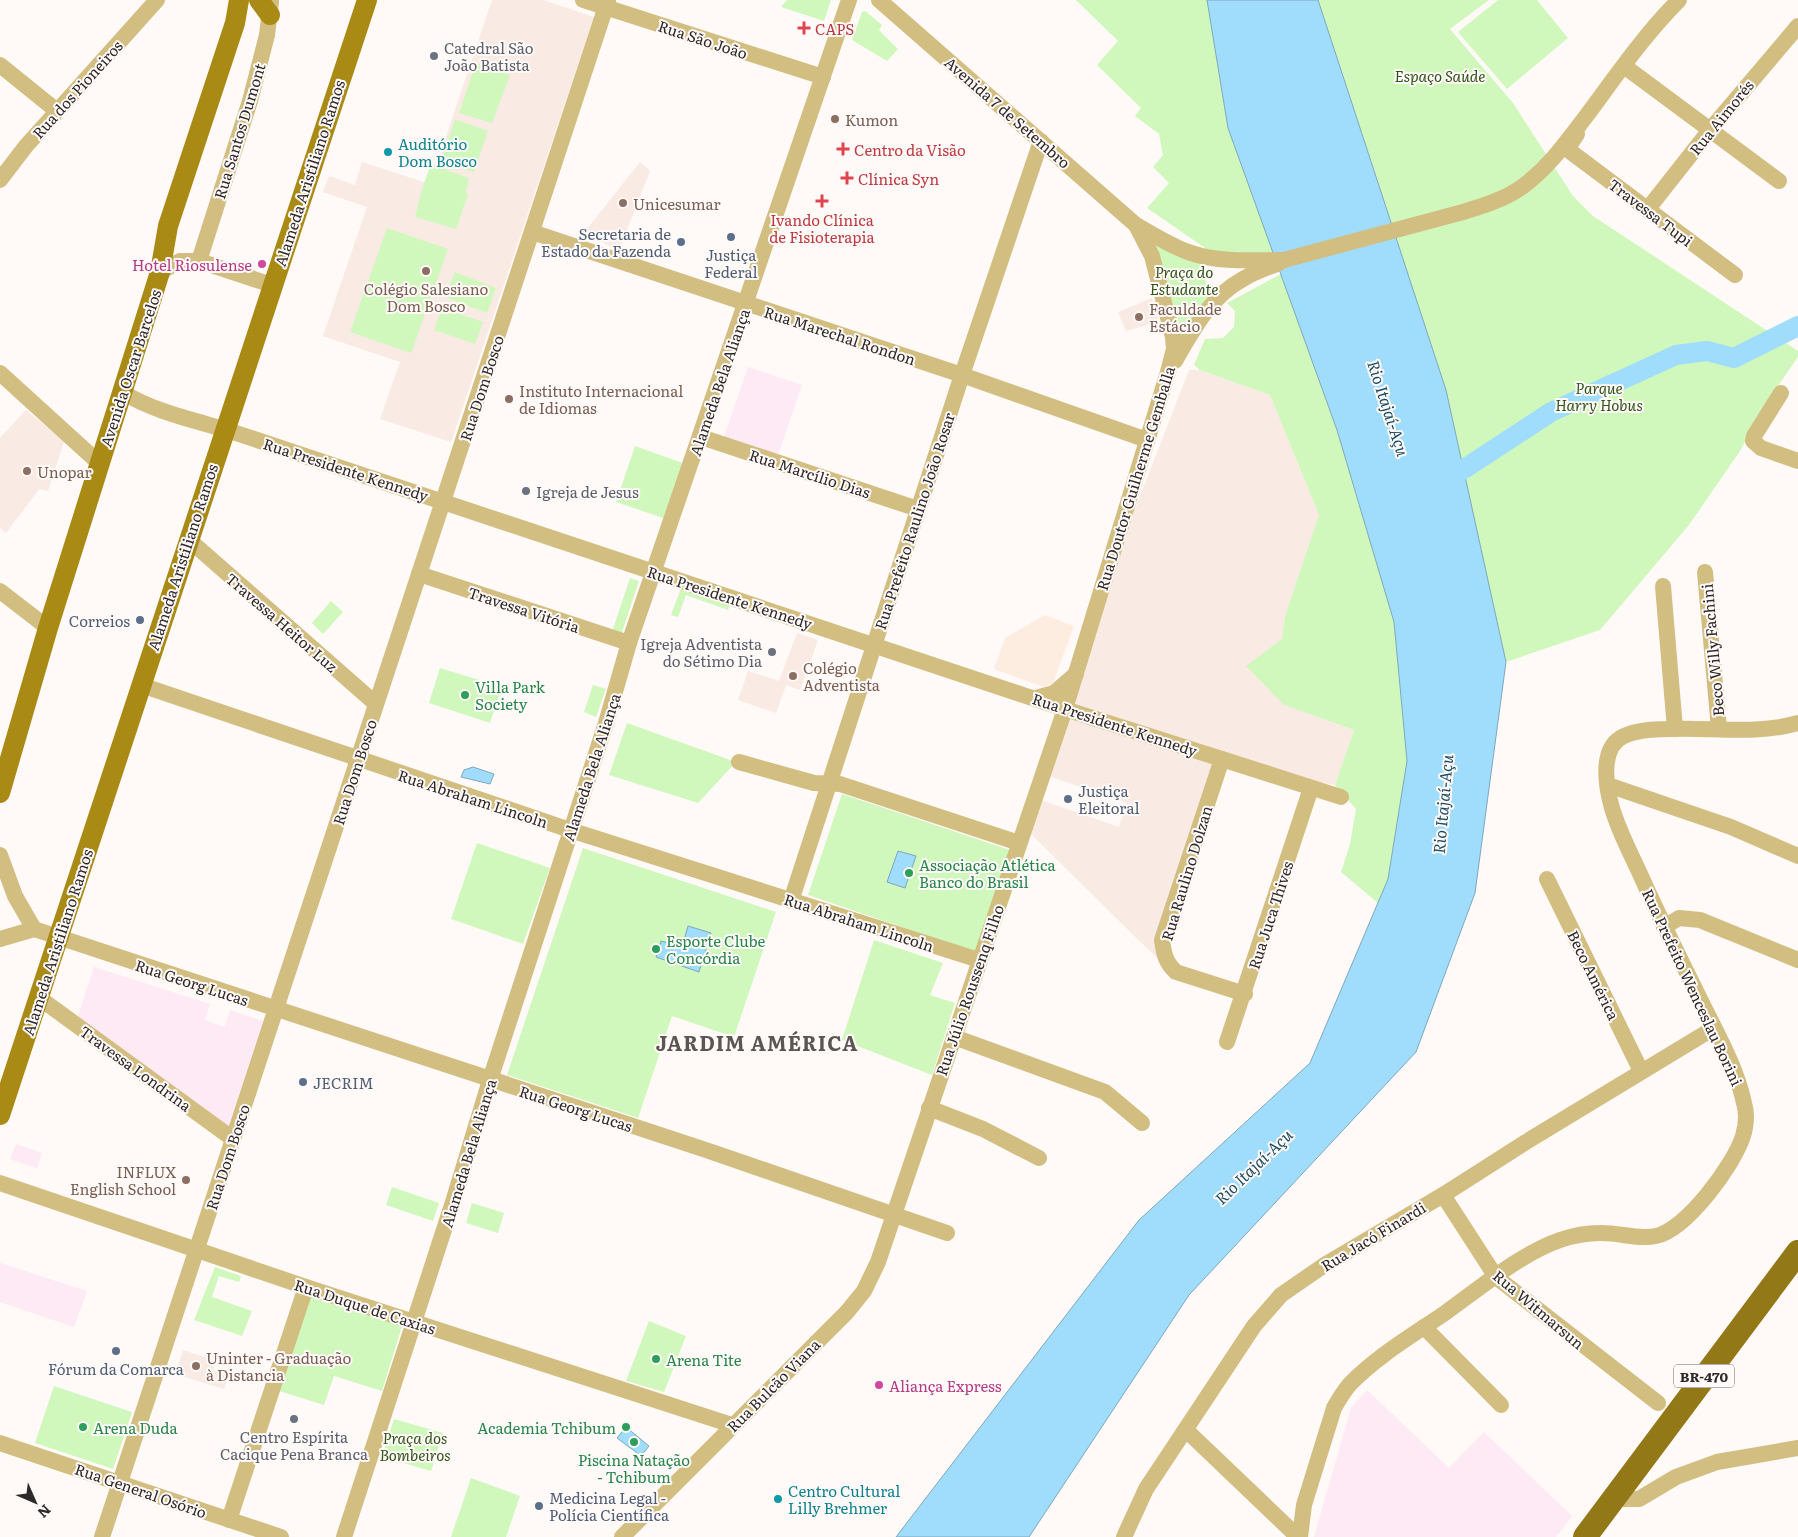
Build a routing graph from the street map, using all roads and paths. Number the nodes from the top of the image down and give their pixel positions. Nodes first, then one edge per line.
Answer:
1 (157, 0) edge
2 (239, 0) edge
3 (367, 0) edge
4 (583, 0) edge
5 (849, 0) edge
6 (879, 0) edge
7 (1679, 0) edge
8 (607, 4) edge
9 (267, 5) edge
10 (1798, 26) edge
11 (0, 65) edge
12 (1624, 66) junction
13 (823, 77) junction
14 (57, 111) junction
15 (1710, 130) junction
16 (1041, 141) junction
17 (0, 180) edge
18 (1779, 182) dead end
19 (1647, 210) junction
20 (1136, 225) junction
21 (532, 232) junction
22 (1284, 260) junction
23 (199, 261) junction
24 (160, 272) junction
25 (1735, 275) dead end
26 (272, 285) junction
27 (746, 304) junction
28 (1168, 372) junction
29 (0, 373) edge
30 (962, 375) junction
31 (122, 392) junction
32 (1781, 393) dead end
33 (224, 429) junction
34 (701, 437) junction
35 (1147, 440) junction
36 (1798, 461) edge
37 (99, 463) junction
38 (443, 501) junction
39 (918, 509) junction
40 (188, 539) junction
41 (653, 572) junction
42 (1705, 572) dead end
43 (419, 574) junction
44 (1663, 586) dead end
45 (0, 591) edge
46 (48, 628) junction
47 (874, 643) junction
48 (629, 644) junction
49 (1076, 674) junction
50 (141, 685) junction
51 (1036, 698) junction
52 (376, 704) junction
53 (1065, 709) junction
54 (1798, 723) edge
55 (1675, 729) junction
56 (1719, 729) junction
57 (5, 757) edge
58 (1222, 759) junction
59 (358, 760) junction
60 (739, 762) dead end
61 (829, 784) junction
62 (1608, 785) junction
63 (1311, 788) junction
64 (0, 793) edge
65 (1341, 797) dead end
66 (570, 830) junction
67 (1019, 842) junction
68 (0, 855) edge
69 (1798, 856) edge
70 (1547, 879) dead end
71 (5, 881) edge
72 (791, 901) junction
73 (1664, 927) junction
74 (34, 929) junction
75 (58, 937) junction
76 (0, 939) edge
77 (979, 960) junction
78 (1798, 960) edge
79 (1245, 994) junction
80 (38, 998) junction
81 (276, 1009) junction
82 (1714, 1028) junction
83 (954, 1037) junction
84 (1227, 1042) dead end
85 (1641, 1071) junction
86 (490, 1080) junction
87 (930, 1108) junction
88 (0, 1115) edge
89 (1142, 1123) dead end
90 (233, 1139) junction
91 (1039, 1158) dead end
92 (0, 1183) edge
93 (1443, 1195) junction
94 (894, 1214) junction
95 (947, 1233) dead end
96 (197, 1250) junction
97 (1798, 1252) edge
98 (1496, 1277) junction
99 (306, 1286) junction
100 (414, 1322) junction
101 (1424, 1327) junction
102 (1658, 1403) dead end
103 (1500, 1405) dead end
104 (732, 1425) junction
105 (1186, 1430) junction
106 (0, 1443) edge
107 (1798, 1448) edge
108 (120, 1482) junction
109 (1613, 1499) junction
110 (229, 1520) junction
111 (1591, 1535) edge
112 (102, 1537) edge
113 (281, 1537) edge
114 (344, 1537) edge
115 (622, 1537) edge
116 (1124, 1537) edge
117 (1299, 1537) edge

1 - 14 street, Rua dos Pioneiros
2 - 24 main road, Avenida Oscar Barcelos
3 - 26 main road, Alameda Aristiliano Ramos
4 - 8 street, Rua São João
5 - 13 street, Alameda Bela Aliança
6 - 16 street, Avenida 7 de Setembro
7 - 12 street
7 - 22 street, bridge
8 - 13 street, Rua São João
8 - 21 street, Rua Dom Bosco
9 - 23 street, Rua Santos Dumont
10 - 15 street, Rua Aimorés
11 - 14 street
12 - 15 street
12 - 19 street, Travessa Tupi
13 - 27 street, Alameda Bela Aliança
14 - 17 street, Rua dos Pioneiros
15 - 18 street
15 - 19 street, Rua Aimorés
16 - 20 street, Avenida 7 de Setembro
16 - 30 street, Rua Prefeito Raulino João Rosar
19 - 25 street, Travessa Tupi
20 - 22 street
20 - 28 street, Rua Doutor Guilherme Gemballa
21 - 27 street, Rua Marechal Rondon
21 - 38 street, Rua Dom Bosco
22 - 28 street
23 - 24 street
23 - 26 street
24 - 31 main road, Avenida Oscar Barcelos
26 - 33 main road, Alameda Aristiliano Ramos
27 - 30 street, Rua Marechal Rondon
27 - 34 street, Alameda Bela Aliança
28 - 35 street, Rua Doutor Guilherme Gemballa
29 - 37 street
30 - 35 street, Rua Marechal Rondon
30 - 39 street, Rua Prefeito Raulino João Rosar
31 - 33 street, Rua Presidente Kennedy
31 - 37 main road, Avenida Oscar Barcelos
32 - 36 street
33 - 38 street, Rua Presidente Kennedy
33 - 40 main road, Alameda Aristiliano Ramos
34 - 39 street, Rua Marcílio Dias
34 - 41 street, Alameda Bela Aliança
35 - 49 street, Rua Doutor Guilherme Gemballa
37 - 46 main road, Avenida Oscar Barcelos
38 - 41 street, Rua Presidente Kennedy
38 - 43 street, Rua Dom Bosco
39 - 47 street, Rua Prefeito Raulino João Rosar
40 - 50 main road, Alameda Aristiliano Ramos
40 - 52 street, Travessa Heitor Luz
41 - 47 street, Rua Presidente Kennedy
41 - 48 street, Alameda Bela Aliança
42 - 56 street, Beco Willy Fachini
43 - 48 street, Travessa Vitória
43 - 52 street, Rua Dom Bosco
44 - 55 street
45 - 46 street
46 - 57 main road, Avenida Oscar Barcelos
47 - 51 street, Rua Presidente Kennedy
47 - 61 street, Rua Prefeito Raulino João Rosar
48 - 66 street, Alameda Bela Aliança
49 - 51 street
49 - 53 street, Rua Doutor Guilherme Gemballa
50 - 59 street, Rua Abraham Lincoln
50 - 75 main road, Alameda Aristiliano Ramos
51 - 53 street, Rua Presidente Kennedy
52 - 59 street, Rua Dom Bosco
53 - 58 street, Rua Presidente Kennedy
53 - 67 street, Rua Júlio Roussenq Filho
54 - 56 street, Rua Prefeito Wenceslau Borini
55 - 56 street, Rua Prefeito Wenceslau Borini
55 - 62 street, Rua Prefeito Wenceslau Borini
57 - 64 main road, Avenida Oscar Barcelos
58 - 63 street, Rua Presidente Kennedy
58 - 79 street, Rua Raulino Dolzan
59 - 66 street, Rua Abraham Lincoln
59 - 81 street, Rua Dom Bosco
60 - 61 street
61 - 67 street
61 - 72 street, Rua Prefeito Raulino João Rosar
62 - 69 street
62 - 73 street, Rua Prefeito Wenceslau Borini
63 - 65 street, Rua Presidente Kennedy
63 - 79 street, Rua Juca Thives
66 - 72 street, Rua Abraham Lincoln
66 - 86 street, Alameda Bela Aliança
67 - 77 street, Rua Júlio Roussenq Filho
68 - 71 street
70 - 85 street, Beco América
71 - 74 street
72 - 77 street, Rua Abraham Lincoln
73 - 78 street
73 - 82 street, Rua Prefeito Wenceslau Borini
74 - 75 street, Rua Georg Lucas
74 - 76 street
75 - 80 main road, Alameda Aristiliano Ramos
75 - 81 street, Rua Georg Lucas
77 - 83 street, Rua Júlio Roussenq Filho
79 - 84 street, Rua Juca Thives
80 - 88 main road, Alameda Aristiliano Ramos
80 - 90 street, Travessa Londrina
81 - 86 street, Rua Georg Lucas
81 - 90 street, Rua Dom Bosco
82 - 85 street, Rua Jacó Finardi
82 - 98 street, Rua Prefeito Wenceslau Borini
83 - 87 street, Rua Júlio Roussenq Filho
83 - 89 street
85 - 93 street, Rua Jacó Finardi
86 - 94 street, Rua Georg Lucas
86 - 100 street, Alameda Bela Aliança
87 - 91 street
87 - 94 street, Rua Júlio Roussenq Filho
90 - 96 street, Rua Dom Bosco
92 - 96 street, Rua Duque de Caxias
93 - 98 street, Rua Witmarsun
93 - 105 street, Rua Jacó Finardi
94 - 95 street, Rua Georg Lucas
94 - 104 street, Rua Bulcão Viana
96 - 99 street, Rua Duque de Caxias
96 - 108 street, Rua Dom Bosco
97 - 109 highway, BR-470
98 - 101 street, Rua Prefeito Wenceslau Borini
98 - 102 street, Rua Witmarsun
99 - 100 street, Rua Duque de Caxias
99 - 110 street
100 - 104 street, Rua Duque de Caxias
100 - 114 street, Alameda Bela Aliança
101 - 103 street
101 - 117 street, Rua Prefeito Wenceslau Borini
104 - 115 street, Rua Bulcão Viana
105 - 116 street, Rua Jacó Finardi
105 - 117 street
106 - 108 street, Rua General Osório
107 - 109 street
108 - 110 street, Rua General Osório
108 - 112 street, Rua Dom Bosco
109 - 111 highway, BR-470
110 - 113 street, Rua General Osório

